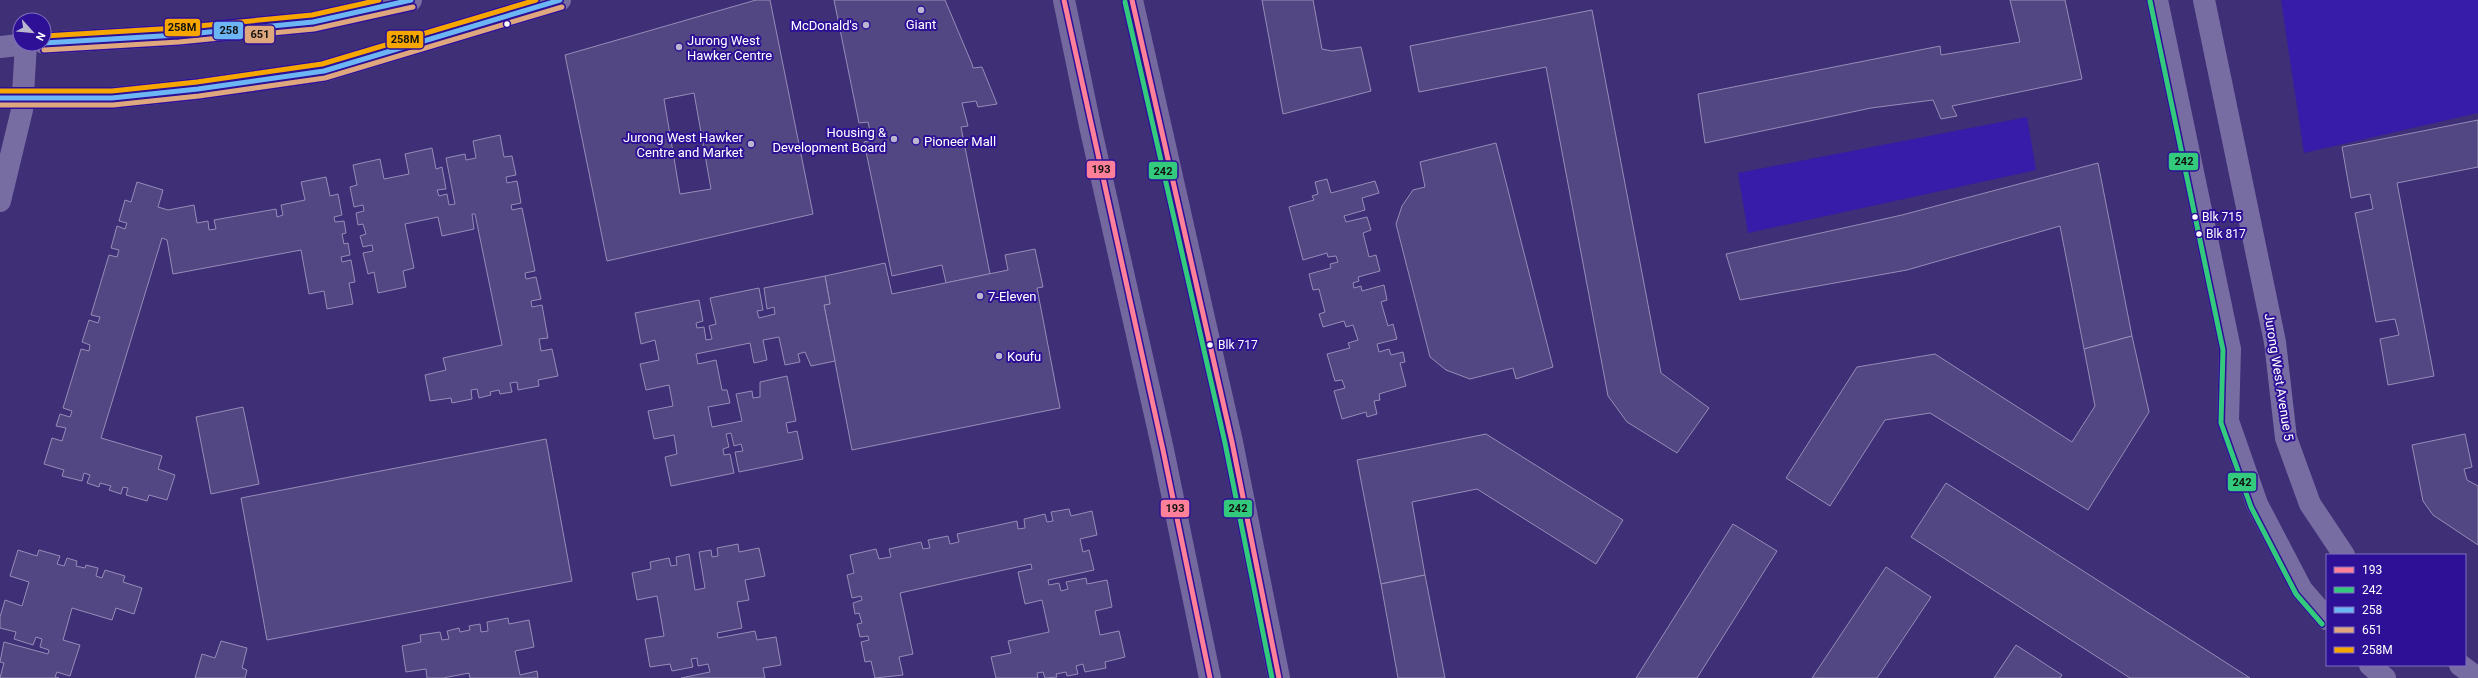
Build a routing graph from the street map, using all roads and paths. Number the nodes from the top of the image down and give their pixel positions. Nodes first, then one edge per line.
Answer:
1 (411, 0) edge
2 (560, 0) edge
3 (1064, 0) edge
4 (1132, 0) edge
5 (2157, 0) edge
6 (2204, 0) edge
7 (52, 43) edge
8 (12, 46) edge
9 (0, 47) edge
10 (27, 52) edge
11 (24, 97) junction
12 (0, 98) edge
13 (0, 201) edge
14 (2343, 554) edge
15 (2326, 618) edge
16 (2371, 666) edge
17 (2461, 666) edge
18 (1210, 678) edge
19 (1279, 678) edge
20 (2385, 678) edge
21 (2478, 678) edge

1 - 7 street
2 - 11 street
3 - 18 main road
4 - 19 main road
5 - 15 street
6 - 14 street, Jurong West Avenue 5
8 - 9 street
10 - 11 street
11 - 12 street
11 - 13 street
16 - 20 street
17 - 21 street

